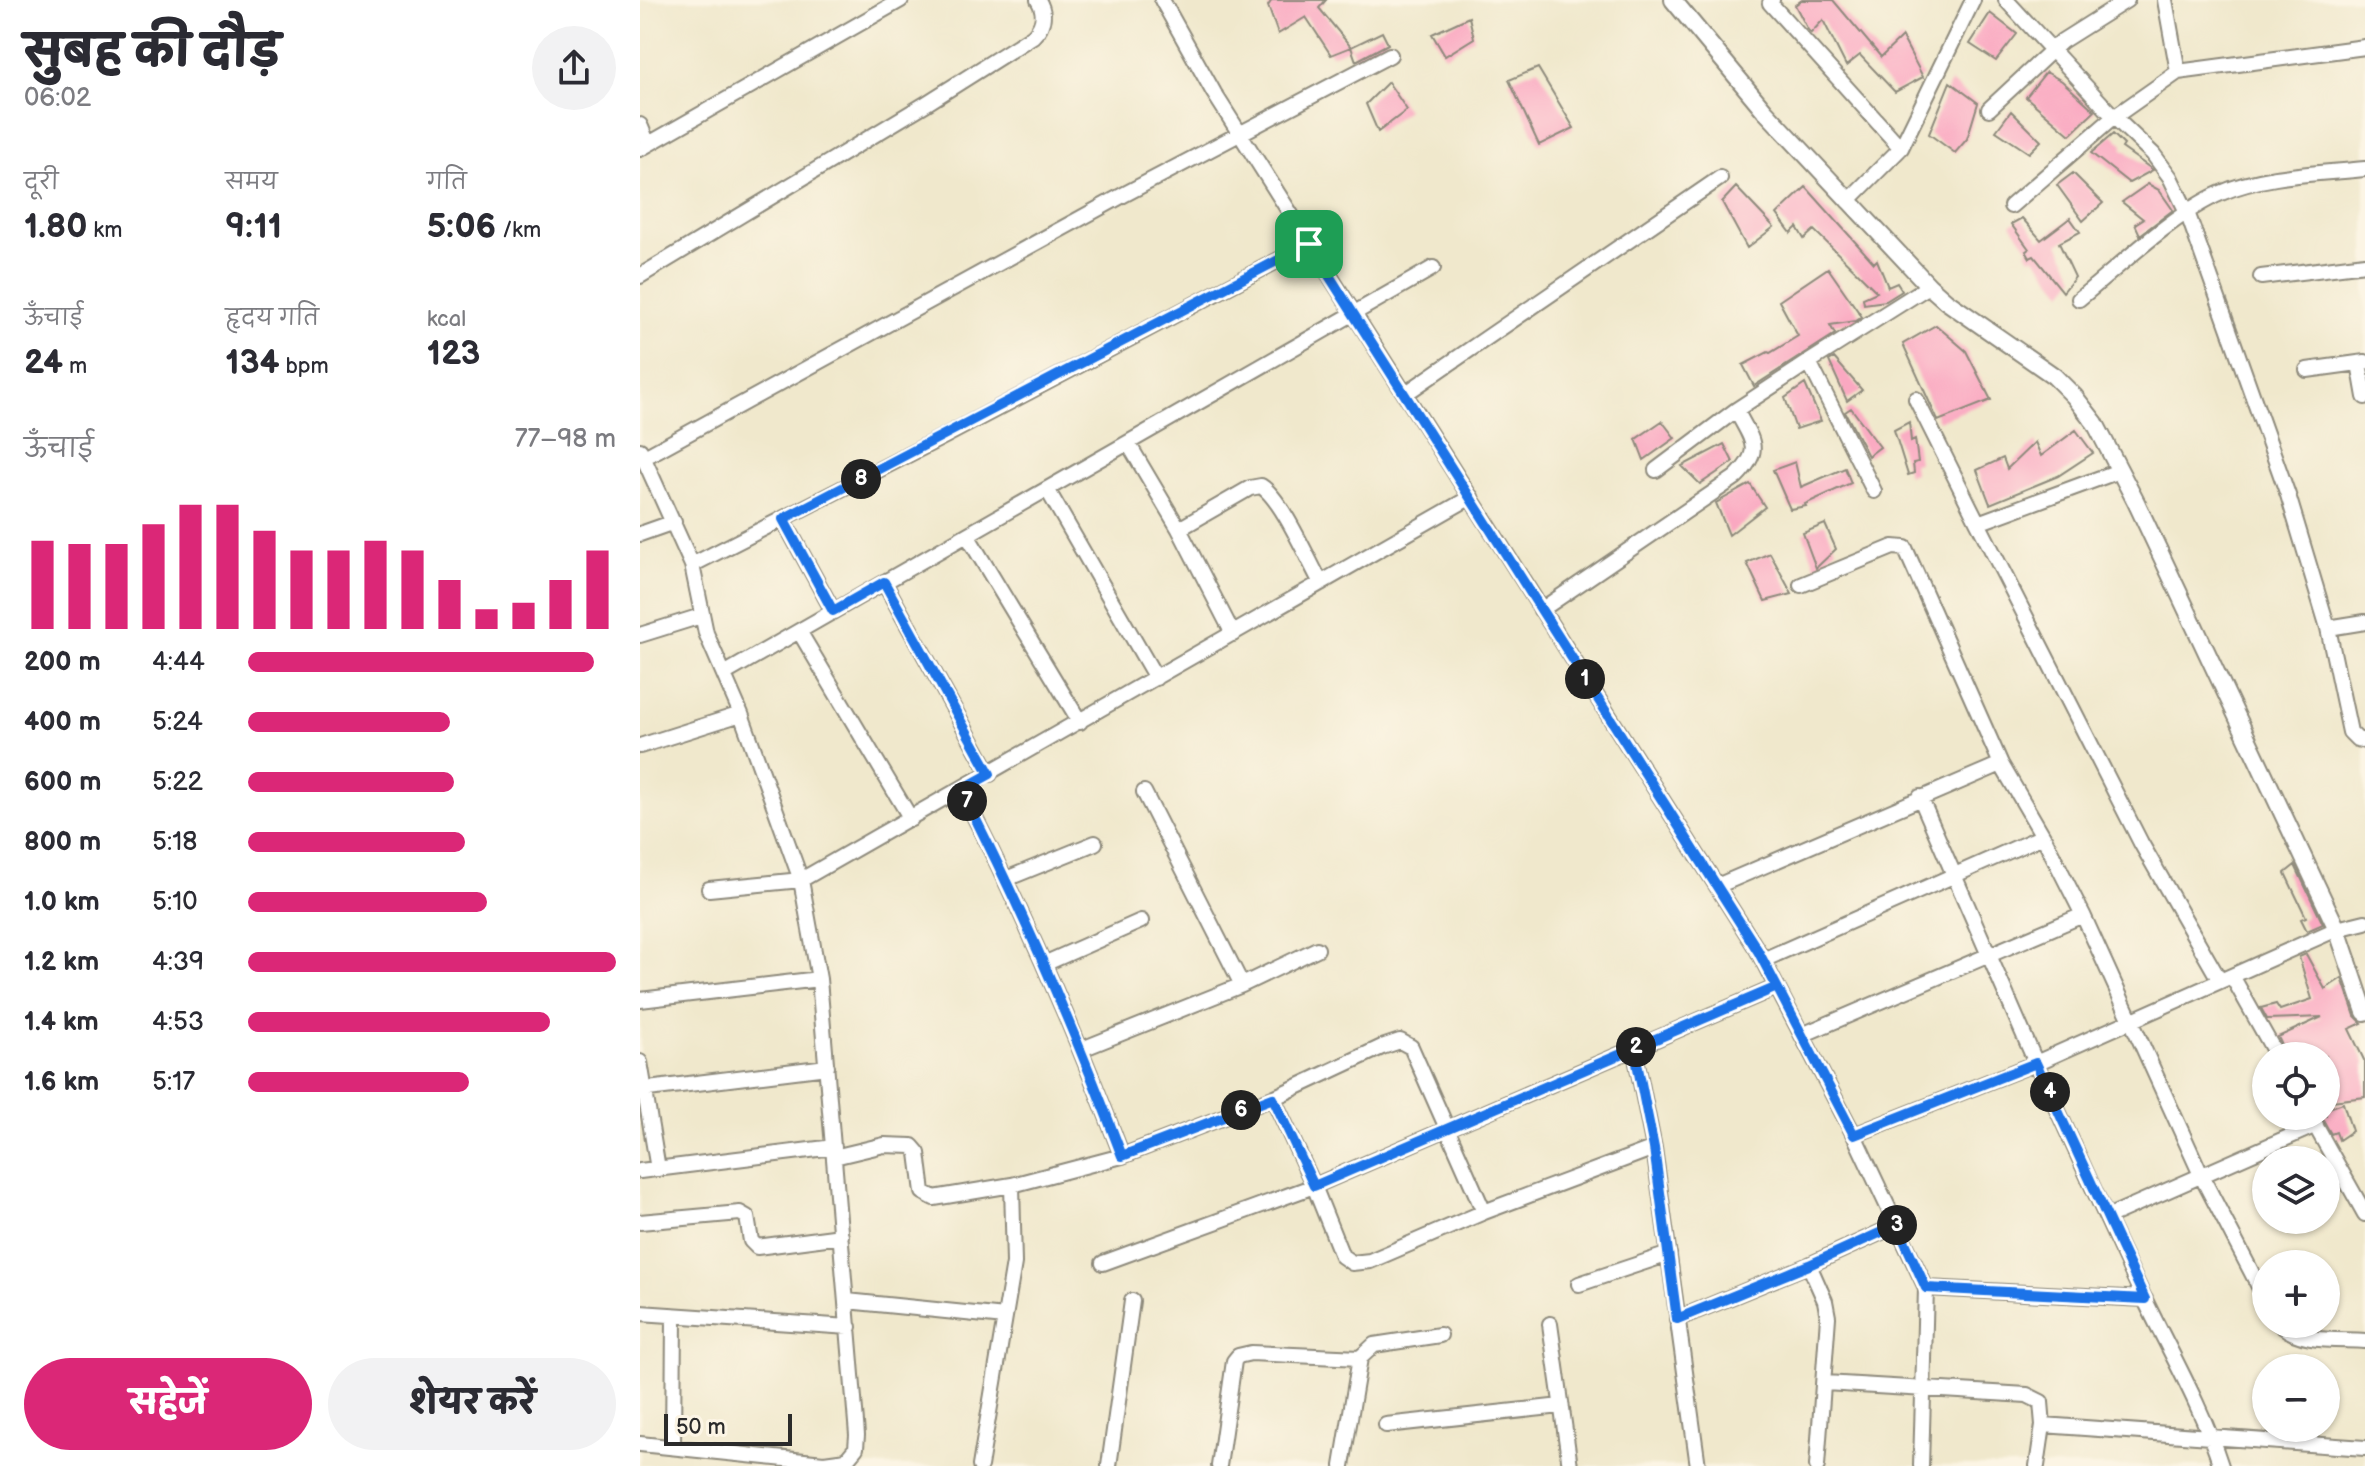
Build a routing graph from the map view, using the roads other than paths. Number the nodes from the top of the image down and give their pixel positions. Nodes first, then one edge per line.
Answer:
1 (901, 0) edge
2 (1038, 0) edge
3 (1162, 0) edge
4 (1673, 0) edge
5 (1973, 0) edge
6 (2006, 0) edge
7 (2127, 0) edge
8 (2165, 0) edge
9 (1770, 1) edge
10 (2365, 47) edge
11 (2052, 50) junction
12 (1390, 55) dead end
13 (2178, 72) junction
14 (1989, 109) dead end
15 (2114, 117) junction
16 (640, 125) edge
17 (1240, 135) junction
18 (644, 146) edge
19 (1901, 148) junction
20 (2365, 169) edge
21 (1720, 178) dead end
22 (1848, 201) junction
23 (2011, 206) dead end
24 (2187, 212) junction
25 (1309, 244) junction
26 (2365, 264) edge
27 (1433, 268) dead end
28 (640, 276) edge
29 (2261, 277) dead end
30 (1929, 286) junction
31 (2079, 299) dead end
32 (1353, 313) junction
33 (1809, 362) junction
34 (2362, 362) edge
35 (2307, 370) dead end
36 (1405, 394) junction
37 (2365, 397) edge
38 (1916, 399) dead end
39 (1736, 410) junction
40 (1128, 443) junction
41 (641, 454) edge
42 (1656, 470) dead end
43 (2119, 471) junction
44 (1047, 489) junction
45 (1874, 491) dead end
46 (1471, 497) junction
47 (783, 519) junction
48 (674, 522) junction
49 (1978, 523) junction
50 (1179, 529) junction
51 (640, 534) edge
52 (967, 535) junction
53 (692, 565) junction
54 (884, 582) junction
55 (1321, 583) junction
56 (1801, 585) dead end
57 (1541, 610) junction
58 (833, 611) junction
59 (701, 616) junction
60 (2365, 622) edge
61 (2328, 628) junction
62 (799, 631) junction
63 (1233, 634) junction
64 (640, 635) edge
65 (724, 674) junction
66 (1156, 678) junction
67 (741, 714) junction
68 (1080, 722) junction
69 (2365, 741) edge
70 (640, 746) edge
71 (2001, 764) junction
72 (990, 774) junction
73 (961, 790) junction
74 (1144, 792) dead end
75 (1920, 797) junction
76 (911, 819) junction
77 (2043, 836) junction
78 (1095, 843) dead end
79 (1952, 876) junction
80 (1006, 879) junction
81 (801, 880) junction
82 (1717, 886) junction
83 (709, 889) dead end
84 (2083, 915) junction
85 (1141, 921) dead end
86 (2365, 922) edge
87 (2337, 929) junction
88 (1317, 949) dead end
89 (1990, 954) junction
90 (1763, 960) junction
91 (1044, 964) junction
92 (819, 979) junction
93 (2226, 979) junction
94 (1242, 985) junction
95 (1777, 987) junction
96 (640, 1000) edge
97 (2365, 1012) edge
98 (2131, 1019) junction
99 (1802, 1035) junction
100 (2268, 1042) edge
101 (1634, 1048) junction
102 (1082, 1049) junction
103 (640, 1062) edge
104 (2036, 1063) junction
105 (827, 1067) junction
106 (642, 1090) edge
107 (1273, 1098) junction
108 (1446, 1130) junction
109 (2295, 1130) edge
110 (2318, 1130) edge
111 (1854, 1135) junction
112 (1654, 1148) junction
113 (834, 1152) junction
114 (1122, 1156) junction
115 (658, 1169) junction
116 (640, 1171) edge
117 (2202, 1177) junction
118 (1012, 1185) junction
119 (1314, 1186) junction
120 (1484, 1212) junction
121 (2365, 1214) edge
122 (2107, 1217) junction
123 (640, 1222) edge
124 (1897, 1225) junction
125 (841, 1236) junction
126 (1669, 1254) junction
127 (1103, 1263) dead end
128 (1809, 1265) junction
129 (2252, 1273) edge
130 (1579, 1284) dead end
131 (1926, 1288) junction
132 (2145, 1299) junction
133 (847, 1301) junction
134 (1132, 1301) dead end
135 (640, 1313) edge
136 (674, 1316) junction
137 (1005, 1317) junction
138 (1677, 1319) junction
139 (1550, 1324) dead end
140 (849, 1327) junction
141 (1440, 1335) dead end
142 (2322, 1338) edge
143 (2365, 1341) edge
144 (1360, 1358) junction
145 (1825, 1383) junction
146 (1925, 1390) junction
147 (1561, 1406) junction
148 (1386, 1425) dead end
149 (2043, 1425) junction
150 (2212, 1437) junction
151 (640, 1444) edge
152 (673, 1447) junction
153 (2365, 1448) edge
154 (980, 1466) edge
155 (1109, 1466) edge
156 (1219, 1466) edge
157 (1342, 1466) edge
158 (1570, 1466) edge
159 (1698, 1466) edge
160 (1817, 1466) edge
161 (1921, 1466) edge
162 (2037, 1466) edge
163 (2221, 1466) edge

1 - 18 street
2 - 28 street
3 - 17 street
4 - 22 street
5 - 19 street
6 - 11 street
7 - 11 street
8 - 13 street
9 - 19 street
10 - 13 street
11 - 14 street
11 - 15 street
12 - 17 street
13 - 15 street
15 - 23 street
15 - 24 street
16 - 18 street
17 - 25 street
17 - 41 street
19 - 22 street
20 - 24 street
21 - 36 street
22 - 30 street
24 - 31 street
24 - 61 street
25 - 32 street
25 - 47 street
26 - 29 street
27 - 32 street
30 - 33 street
30 - 43 street
32 - 36 street
32 - 40 street
33 - 39 street
33 - 45 street
34 - 35 street
34 - 37 street
36 - 46 street
38 - 49 street
39 - 42 street
39 - 57 street
40 - 44 street
40 - 50 street
41 - 48 street
43 - 49 street
43 - 87 street
44 - 52 street
44 - 66 street
46 - 55 street
46 - 57 street
47 - 53 street
47 - 58 street
48 - 51 street
48 - 53 street
49 - 93 street
50 - 55 street
50 - 63 street
52 - 54 street
52 - 68 street
53 - 59 street
54 - 58 street
54 - 72 street
55 - 63 street
56 - 71 street
57 - 82 street
58 - 62 street
59 - 64 street
59 - 65 street
60 - 61 street
61 - 69 street
62 - 65 street
62 - 76 street
63 - 66 street
65 - 67 street
66 - 68 street
67 - 70 street
67 - 81 street
68 - 72 street
71 - 75 street
71 - 77 street
72 - 73 street
73 - 76 street
73 - 80 street
74 - 94 street
75 - 79 street
75 - 82 street
76 - 81 street
77 - 79 street
77 - 84 street
78 - 80 street
79 - 89 street
79 - 90 street
80 - 91 street
81 - 83 street
81 - 92 street
82 - 90 street
84 - 89 street
84 - 98 street
85 - 91 street
86 - 87 street
87 - 93 street
87 - 97 street
88 - 94 street
89 - 99 street
89 - 104 street
90 - 95 street
91 - 102 street
92 - 96 street
92 - 105 street
93 - 98 street
93 - 100 street
94 - 102 street
95 - 99 street
95 - 101 street
98 - 104 street
98 - 117 street
99 - 111 street
101 - 108 street
101 - 112 street
102 - 114 street
103 - 106 street
104 - 111 street
104 - 122 street
105 - 106 street
105 - 113 street
106 - 115 street
107 - 108 street
107 - 114 street
107 - 119 street
108 - 119 street
108 - 120 street
109 - 117 street
110 - 121 street
111 - 124 street
112 - 120 street
112 - 126 street
113 - 115 street
113 - 118 street
113 - 125 street
114 - 118 street
115 - 116 street
117 - 122 street
117 - 129 street
118 - 137 street
119 - 120 street
119 - 127 street
122 - 132 street
123 - 125 street
124 - 128 street
124 - 131 street
125 - 133 street
126 - 130 street
126 - 138 street
128 - 138 street
128 - 145 street
131 - 132 street
131 - 146 street
132 - 150 street
133 - 137 street
133 - 140 street
134 - 155 street
135 - 136 street
136 - 140 street
136 - 152 street
137 - 154 street
138 - 159 street
139 - 147 street
140 - 152 street
141 - 144 street
142 - 143 street
144 - 156 street
144 - 157 street
145 - 146 street
145 - 160 street
146 - 149 street
146 - 161 street
147 - 148 street
147 - 158 street
149 - 150 street
149 - 162 street
150 - 153 street
150 - 163 street
151 - 152 street

